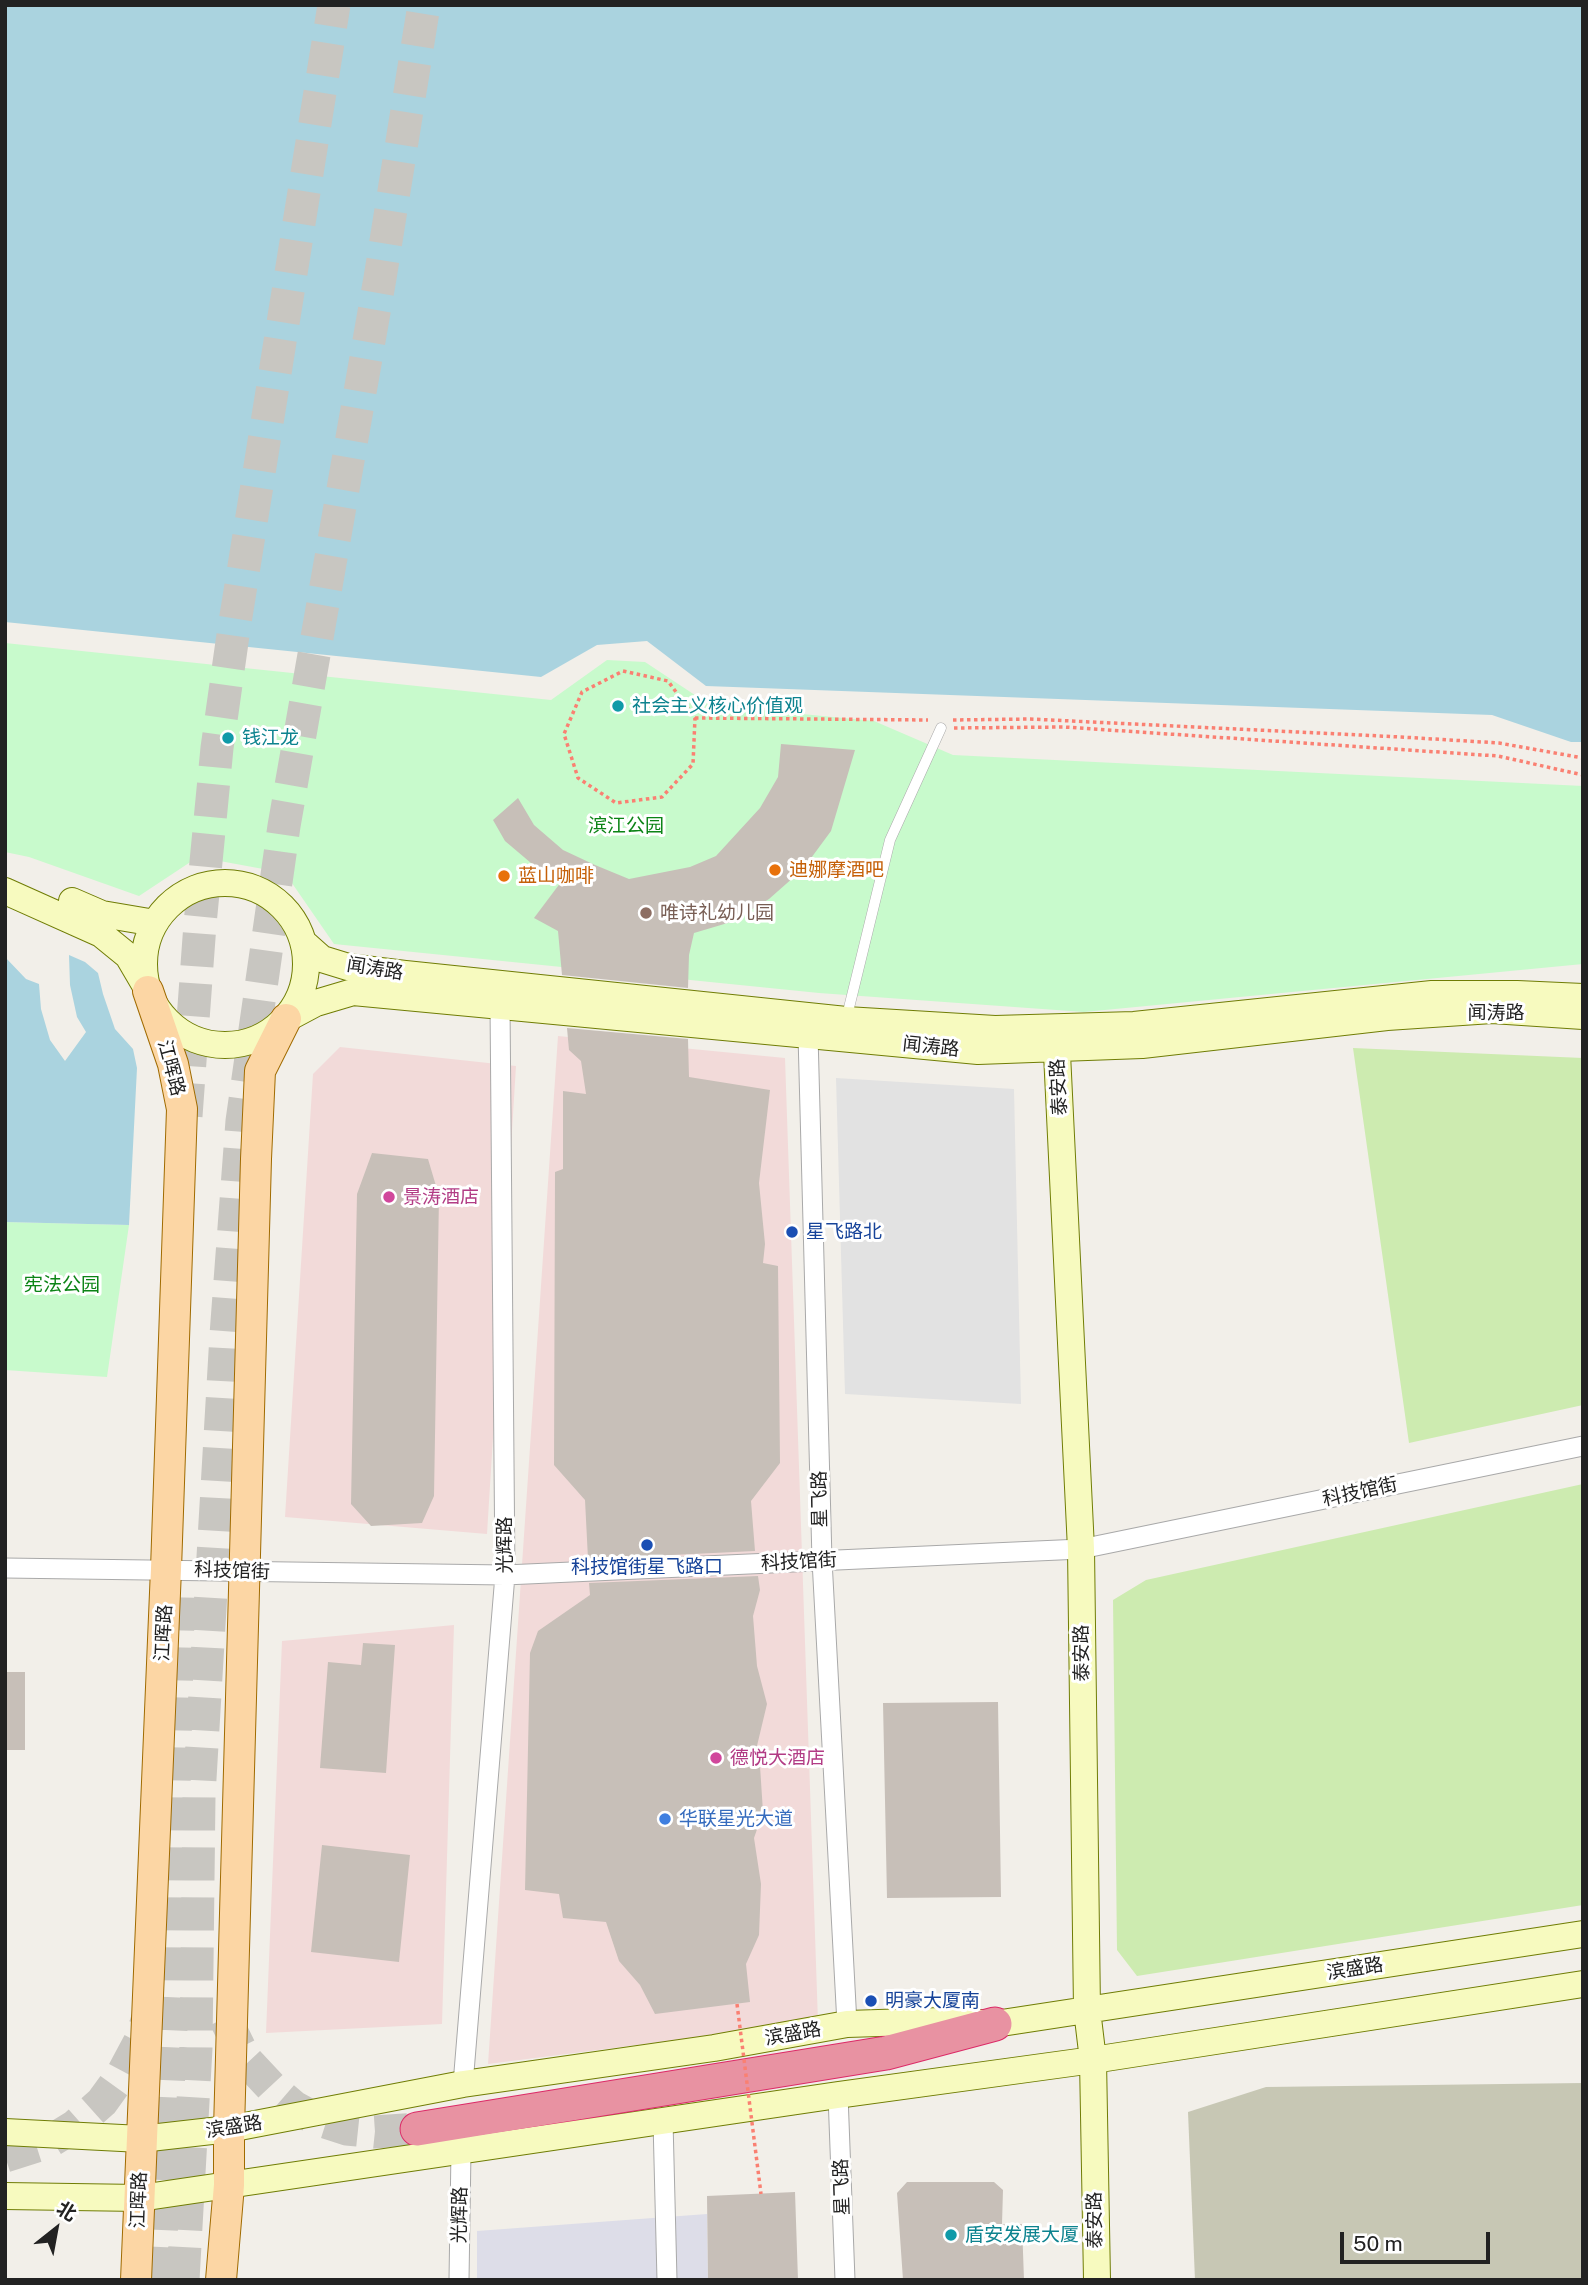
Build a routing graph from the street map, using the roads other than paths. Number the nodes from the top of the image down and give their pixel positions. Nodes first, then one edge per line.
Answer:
1 (941, 723) road end
2 (5, 874) edge
3 (5, 891) edge
4 (155, 923) junction
5 (304, 943) junction
6 (148, 991) junction
7 (1583, 997) edge
8 (500, 1005) junction
9 (1583, 1016) edge
10 (286, 1019) junction
11 (846, 1020) junction
12 (810, 1025) junction
13 (1056, 1037) junction
14 (1583, 1446) edge
15 (1081, 1549) junction
16 (822, 1560) junction
17 (5, 1569) edge
18 (166, 1569) junction
19 (244, 1573) junction
20 (506, 1575) junction
21 (1583, 1934) edge
22 (1583, 1984) edge
23 (1087, 2010) junction
24 (847, 2024) junction
25 (995, 2024) junction
26 (1093, 2060) junction
27 (463, 2084) junction
28 (838, 2095) junction
29 (663, 2121) junction
30 (229, 2129) junction
31 (418, 2129) tunnel mouth
32 (5, 2132) edge
33 (141, 2139) junction
34 (461, 2151) junction
35 (229, 2185) junction
36 (5, 2196) edge
37 (140, 2198) junction
38 (136, 2280) edge
39 (221, 2280) edge
40 (459, 2280) edge
41 (667, 2280) edge
42 (845, 2280) edge
43 (1097, 2280) edge

1 - 11 lane
2 - 4 main road
3 - 6 main road, 闻涛路
4 - 5 main road, 闻涛路
4 - 6 main road, 闻涛路
5 - 10 main road, 闻涛路
5 - 12 main road, 闻涛路
6 - 10 main road, 闻涛路
6 - 18 main road, 江晖路
7 - 13 main road, 闻涛路
8 - 10 main road, 闻涛路
8 - 12 main road, 闻涛路
8 - 20 street, 光辉路
9 - 13 main road, 闻涛路
10 - 19 main road
11 - 12 main road, 闻涛路
11 - 13 main road, 闻涛路
12 - 13 main road, 闻涛路
12 - 16 street, 星飞路
13 - 15 main road, 泰安路
14 - 15 street, 科技馆街
15 - 16 street, 科技馆街
15 - 23 main road, 泰安路
16 - 20 street, 科技馆街
16 - 24 street, 星飞路
17 - 18 street, 科技馆街
18 - 19 street, 科技馆街
18 - 33 main road, 江晖路
19 - 20 street, 科技馆街
19 - 30 main road
20 - 27 street, 光辉路
21 - 23 main road, 滨盛路
22 - 26 main road
23 - 25 main road, 滨盛路
23 - 26 main road, 泰安路
24 - 25 main road, 滨盛路
24 - 27 main road, 滨盛路
25 - 31 highway
26 - 28 main road
26 - 43 main road, 泰安路
27 - 30 main road, 滨盛路
28 - 29 main road
28 - 42 street, 星飞路
29 - 34 main road
29 - 41 street
30 - 33 main road, 滨盛路
30 - 35 main road
32 - 33 main road, 滨盛路
33 - 37 main road, 江晖路
34 - 35 main road
34 - 40 street, 光辉路
35 - 37 main road
35 - 39 main road
36 - 37 main road
37 - 38 main road, 江晖路

